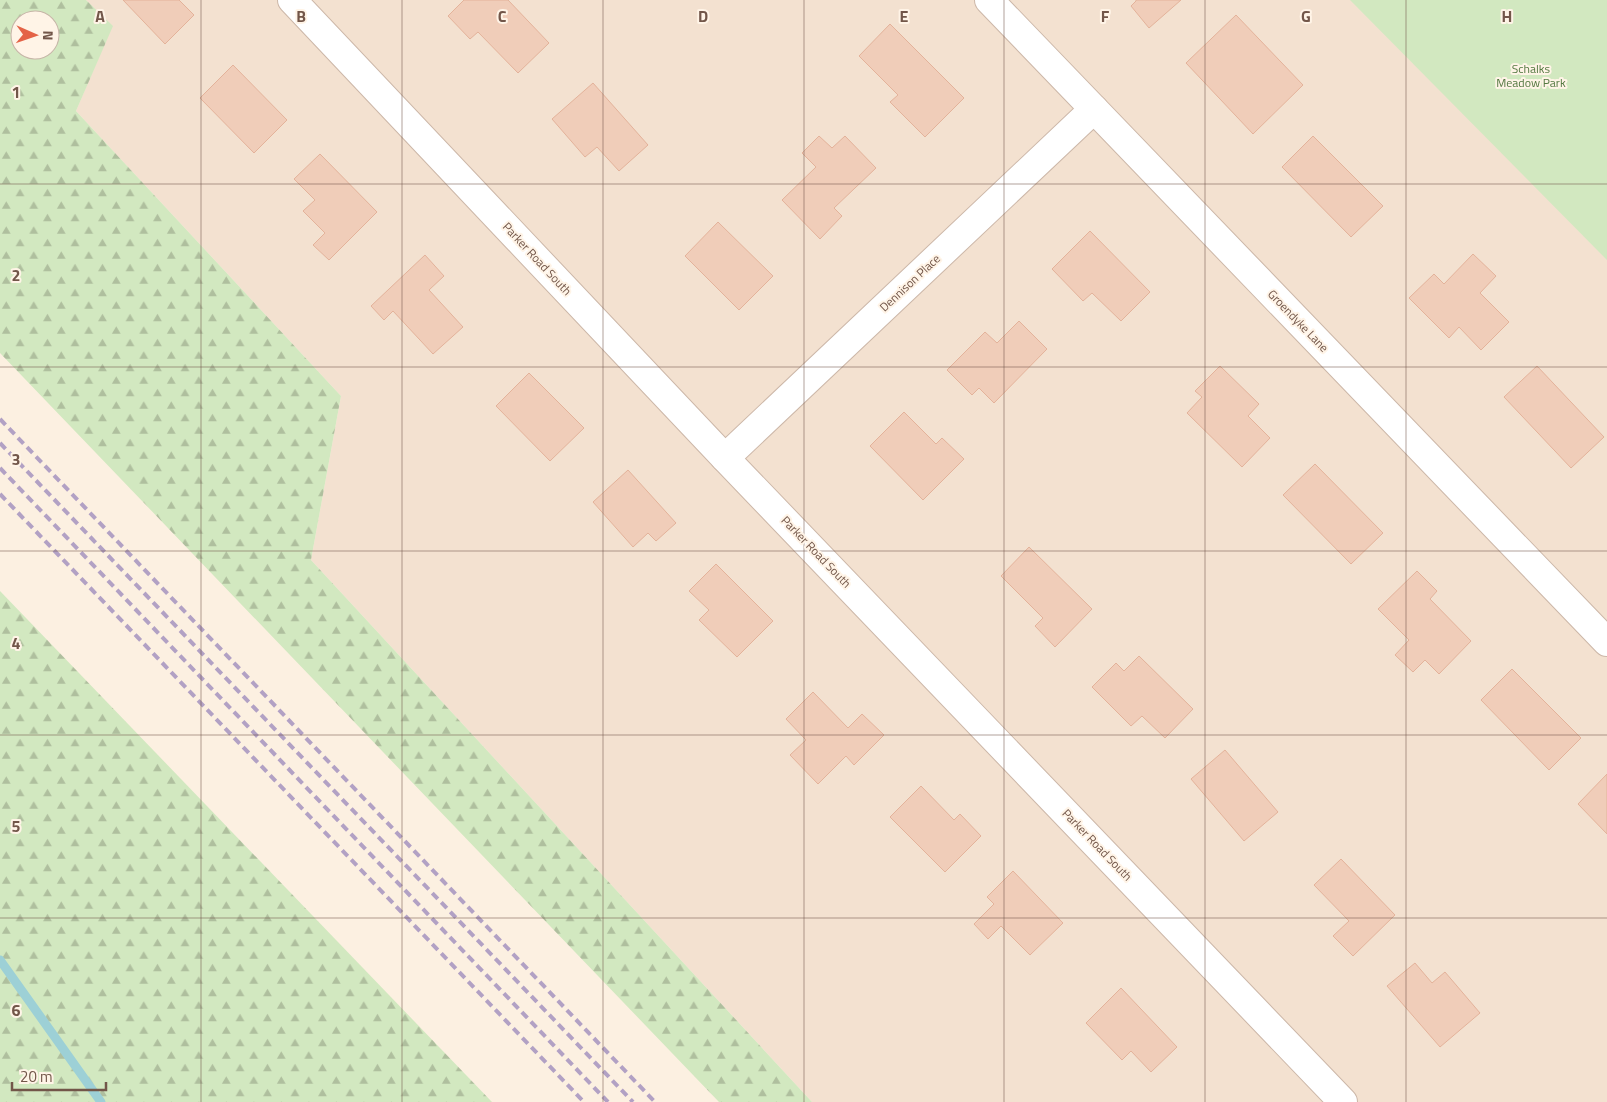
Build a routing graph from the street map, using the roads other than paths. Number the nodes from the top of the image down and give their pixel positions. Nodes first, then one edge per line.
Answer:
1 (292, 0) edge
2 (989, 0) edge
3 (1094, 109) junction
4 (726, 458) junction
5 (1607, 642) edge
6 (1343, 1102) edge

1 - 4 street, Parker Road South
2 - 3 street, Groendyke Lane
3 - 4 street, Dennison Place
3 - 5 street, Groendyke Lane
4 - 6 street, Parker Road South

